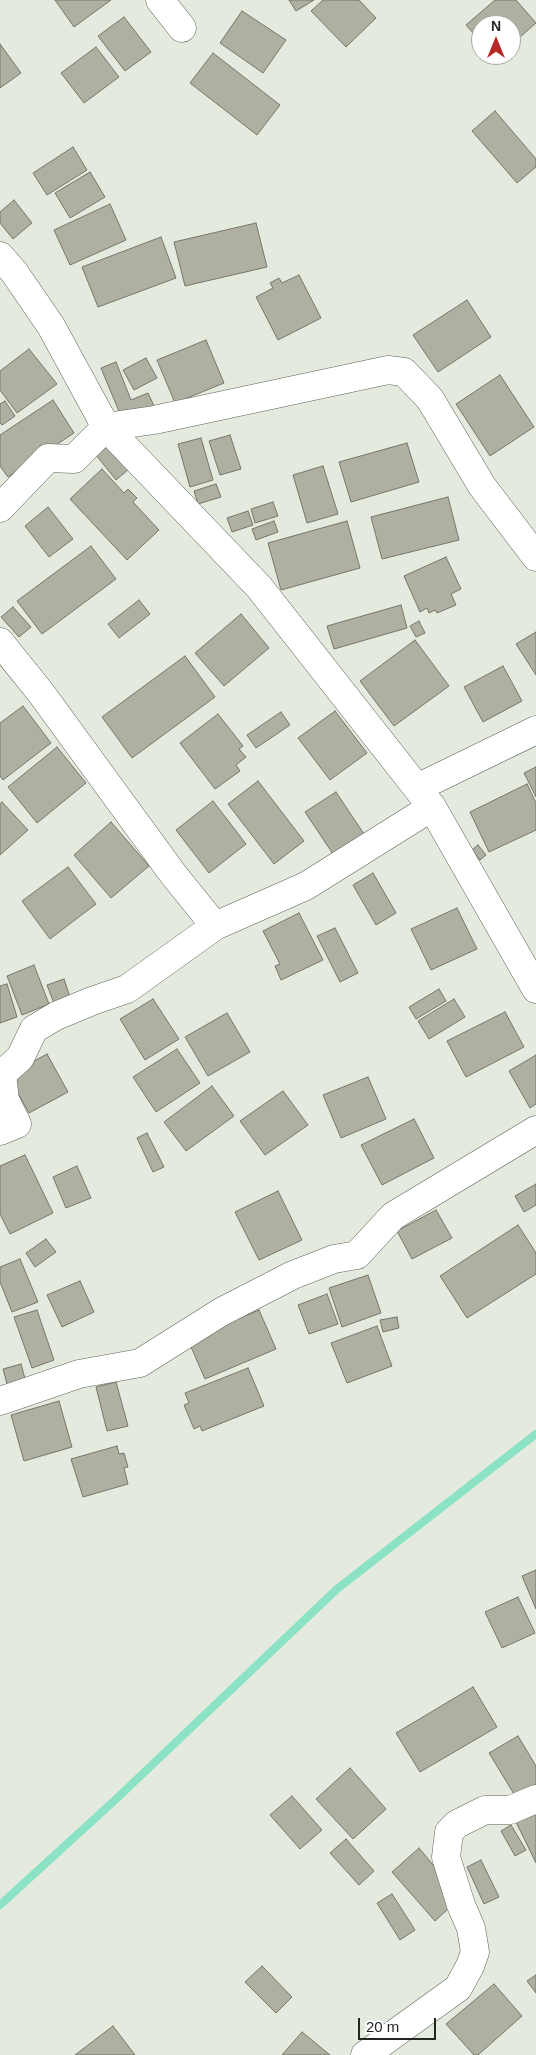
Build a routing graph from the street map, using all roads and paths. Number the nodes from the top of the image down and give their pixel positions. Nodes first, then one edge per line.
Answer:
1 (160, 0) edge
2 (182, 28) dead end
3 (0, 256) edge
4 (106, 427) junction
5 (0, 508) edge
6 (536, 557) edge
7 (0, 642) edge
8 (536, 730) edge
9 (425, 798) junction
10 (214, 926) junction
11 (536, 989) edge
12 (536, 1130) edge
13 (0, 1131) edge
14 (0, 1401) edge
15 (536, 1799) edge
16 (365, 2055) edge

1 - 2 street
3 - 4 street
4 - 5 street
4 - 6 street
4 - 9 street
7 - 10 street
8 - 9 street
9 - 10 street
9 - 11 street
10 - 13 street
12 - 14 street
15 - 16 street

